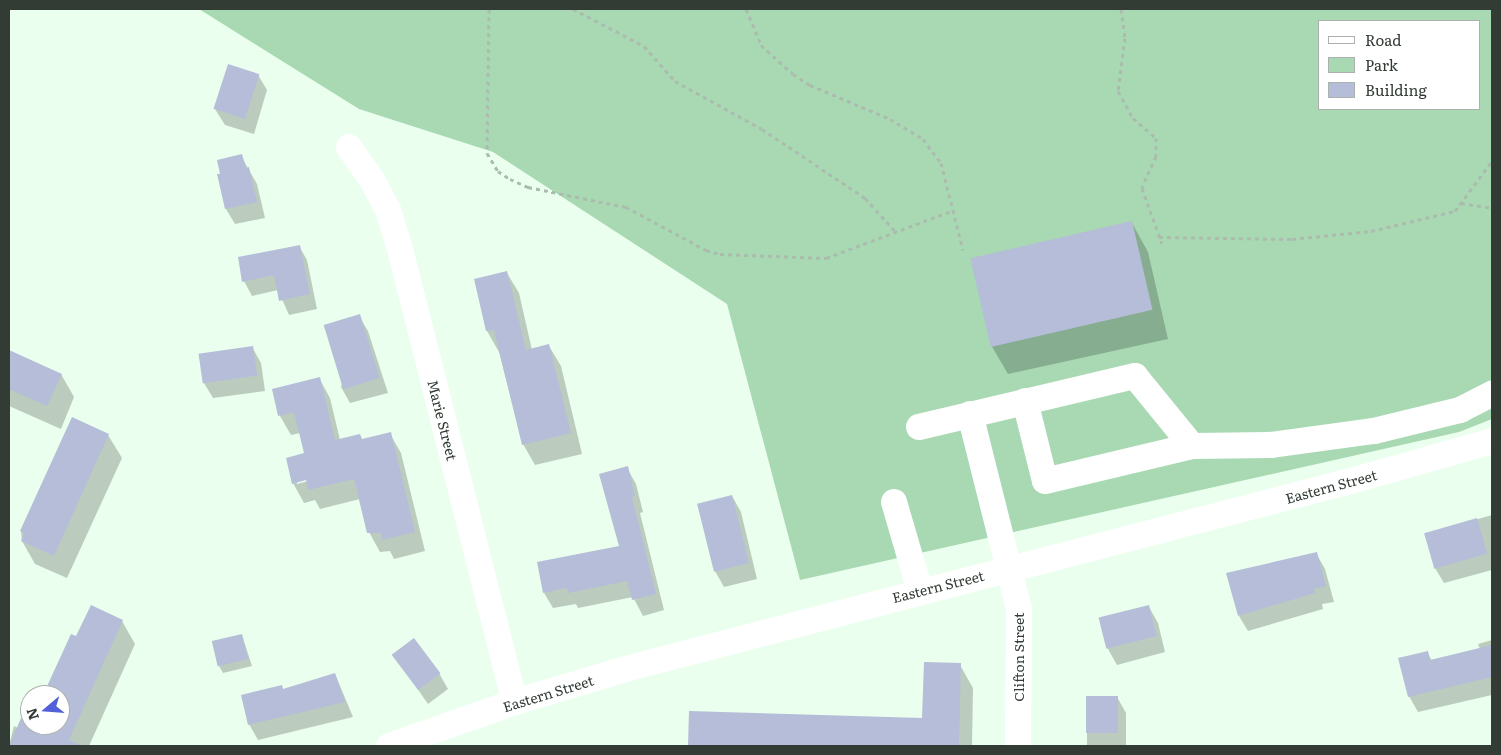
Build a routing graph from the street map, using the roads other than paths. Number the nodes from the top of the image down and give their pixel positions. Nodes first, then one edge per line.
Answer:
1 (349, 147) dead end
2 (1492, 394) edge
3 (1025, 401) junction
4 (970, 414) junction
5 (919, 427) dead end
6 (1492, 441) edge
7 (1192, 446) junction
8 (894, 502) dead end
9 (1010, 569) junction
10 (920, 591) junction
11 (515, 702) junction
12 (389, 746) edge
13 (1018, 746) edge

1 - 11 street, Marie Street
2 - 7 street
3 - 4 street
3 - 7 street
3 - 7 street
4 - 5 street
4 - 9 street, Clifton Street
6 - 9 street, Eastern Street
8 - 10 street
9 - 10 street, Eastern Street
9 - 13 street, Clifton Street
10 - 11 street, Eastern Street
11 - 12 street, Eastern Street

